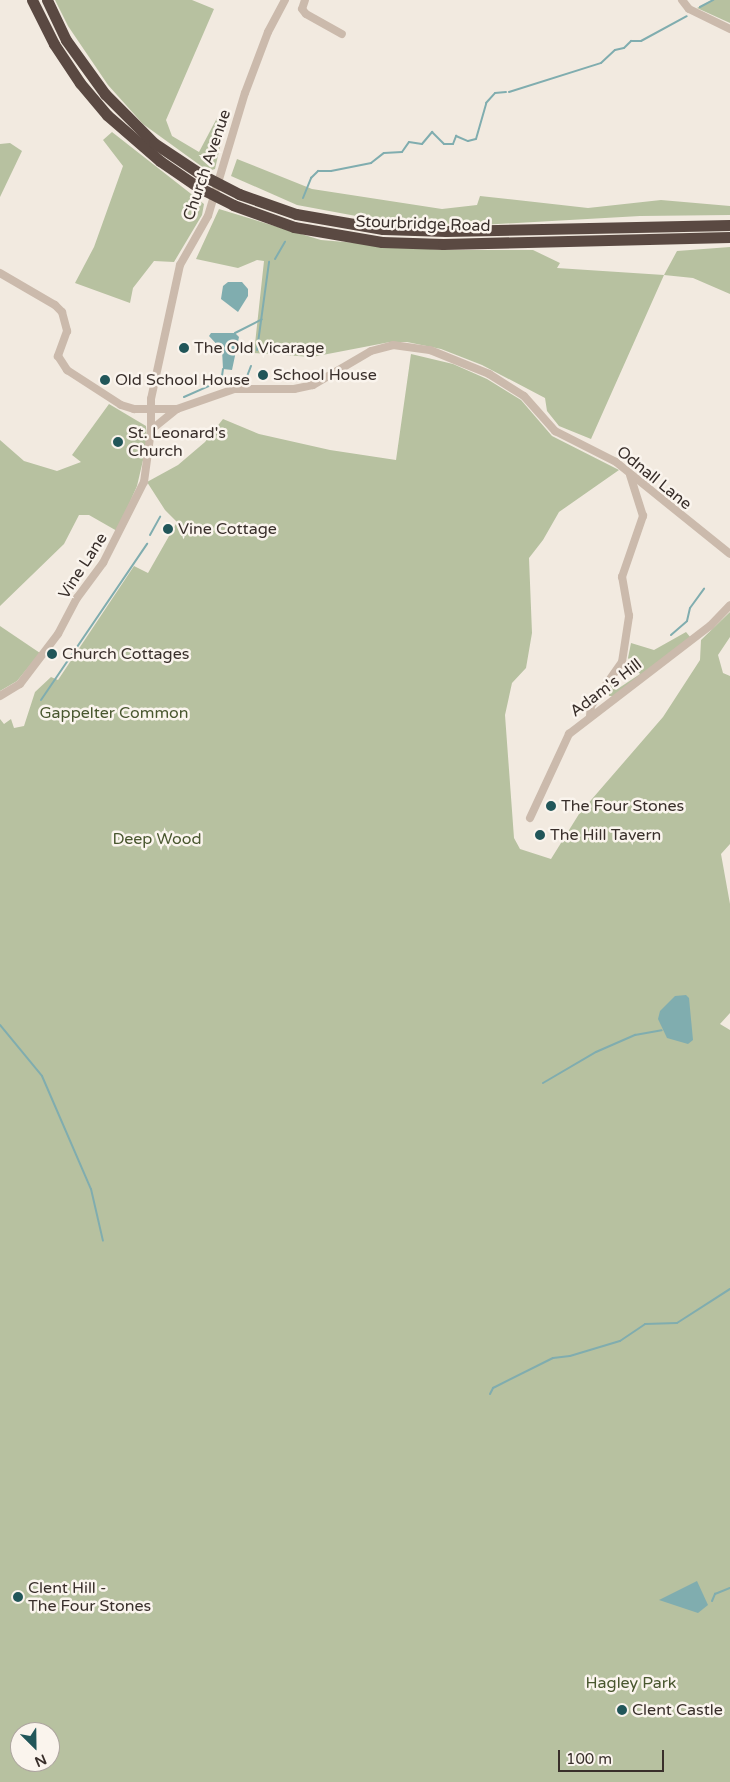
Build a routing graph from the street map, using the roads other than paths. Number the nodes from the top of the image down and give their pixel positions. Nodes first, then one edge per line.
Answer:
1 (32, 0) edge
2 (47, 0) edge
3 (285, 0) edge
4 (305, 0) edge
5 (682, 0) edge
6 (730, 29) edge
7 (342, 34) dead end
8 (730, 225) edge
9 (730, 238) edge
10 (0, 273) edge
11 (150, 409) junction
12 (177, 409) junction
13 (151, 430) junction
14 (630, 475) junction
15 (730, 554) edge
16 (730, 605) edge
17 (602, 692) junction
18 (0, 696) edge
19 (612, 701) junction
20 (590, 716) junction
21 (530, 818) dead end

1 - 9 highway, Stourbridge Road, bridge
2 - 8 highway, Stourbridge Road, bridge
3 - 11 street, Church Avenue
4 - 7 street
5 - 6 street
10 - 11 street, Odnall Lane
11 - 12 street, Odnall Lane
11 - 13 street, Church Avenue
12 - 13 street, Odnall Lane
12 - 14 street, Odnall Lane
13 - 18 street, Vine Lane
14 - 15 street, Odnall Lane
14 - 17 street
16 - 19 street, Adam's Hill
17 - 19 street
17 - 20 street
19 - 20 street, Adam's Hill
20 - 21 street, Adam's Hill

